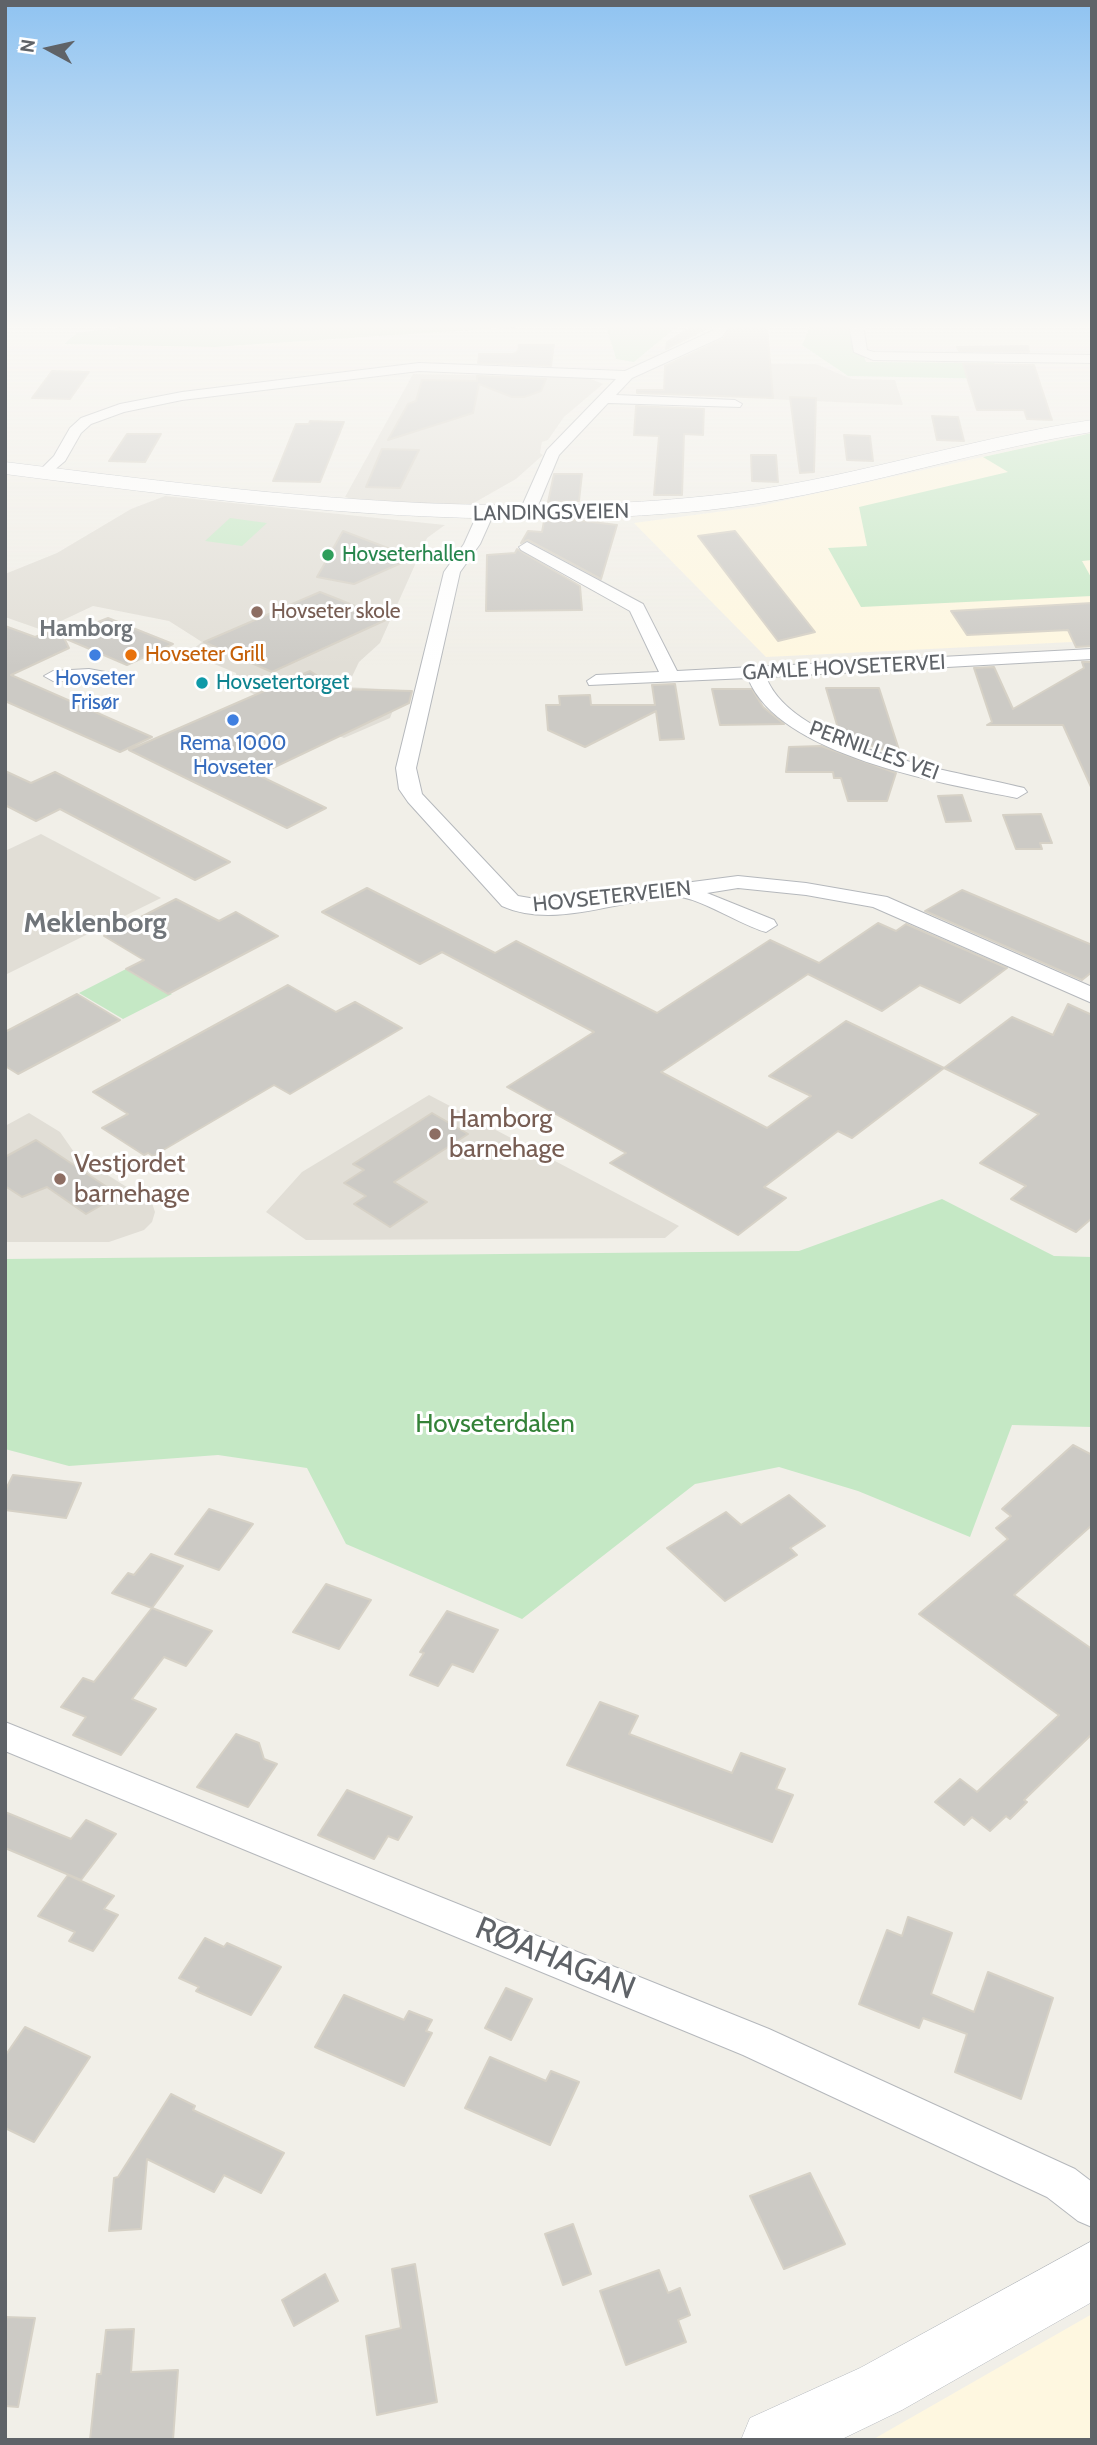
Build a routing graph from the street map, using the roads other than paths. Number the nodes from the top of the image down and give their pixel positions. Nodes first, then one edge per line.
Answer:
1 (70, 439) edge
2 (565, 439) edge
3 (1031, 439) edge
4 (5, 468) edge
5 (45, 473) junction
6 (485, 515) junction
7 (526, 516) junction
8 (527, 547) dead end
9 (1092, 654) edge
10 (755, 672) junction
11 (53, 676) dead end
12 (671, 678) junction
13 (120, 680) dead end
14 (596, 681) dead end
15 (1017, 792) dead end
16 (684, 890) junction
17 (766, 925) dead end
18 (1092, 996) edge
19 (5, 1736) edge
20 (1092, 2207) edge
21 (1092, 2270) edge
22 (772, 2440) edge

1 - 5 street
2 - 7 street
3 - 7 street, LANDINGSVEIEN
4 - 5 street, LANDINGSVEIEN
5 - 6 street, LANDINGSVEIEN
6 - 7 street, LANDINGSVEIEN
6 - 16 street, HOVSETERVEIEN
8 - 12 street
9 - 10 street, GAMLE HOVSETERVEI
10 - 12 street, GAMLE HOVSETERVEI
10 - 15 street, PERNILLES VEI
11 - 13 street
12 - 14 street, GAMLE HOVSETERVEI
16 - 17 street
16 - 18 street, HOVSETERVEIEN
19 - 20 street, RØAHAGAN
21 - 22 street

